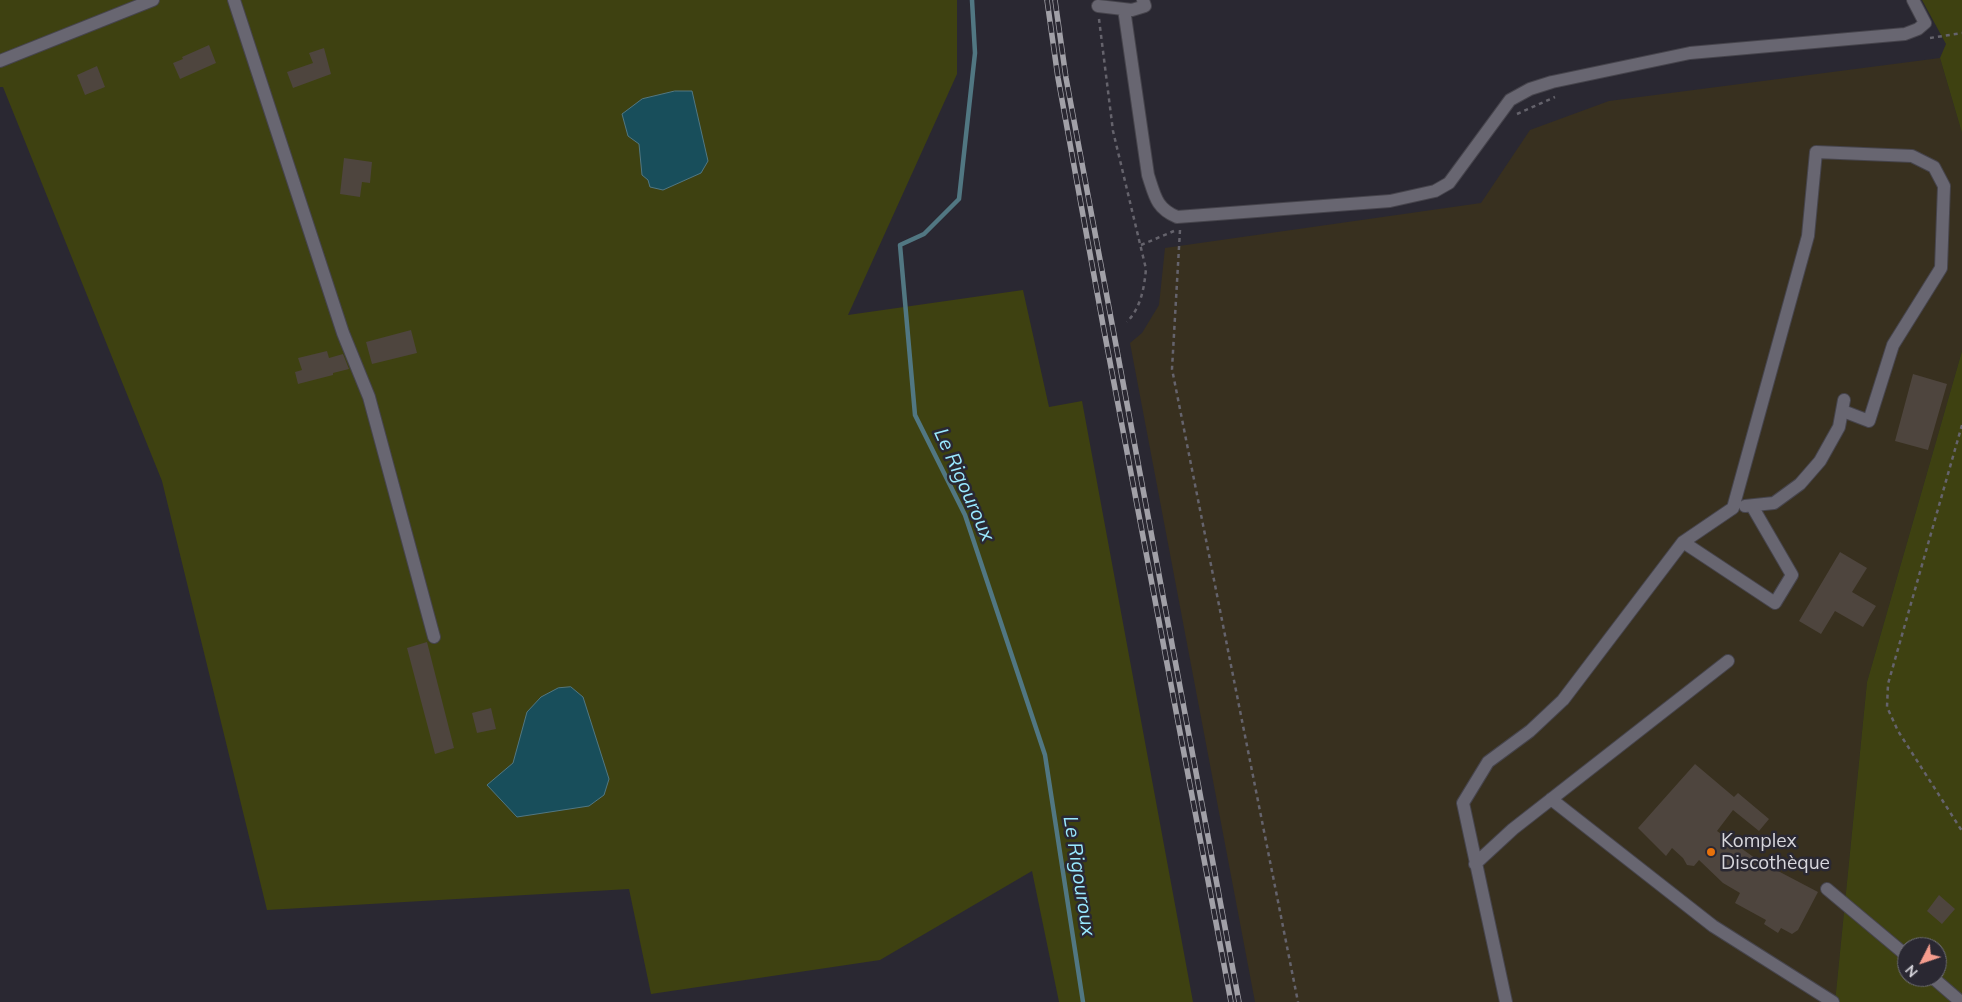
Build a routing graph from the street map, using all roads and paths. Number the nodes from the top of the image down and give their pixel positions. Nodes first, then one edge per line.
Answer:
1 (153, 0) edge
2 (234, 0) edge
3 (1143, 0) edge
4 (1913, 0) edge
5 (1098, 6) joint
6 (1124, 9) junction
7 (1962, 33) edge
8 (1923, 39) dead end
9 (0, 61) edge
10 (1557, 96) dead end
11 (1516, 115) dead end
12 (1141, 245) junction
13 (1127, 322) dead end
14 (1962, 425) edge
15 (1752, 506) junction
16 (1733, 508) junction
17 (1683, 542) junction
18 (434, 637) dead end
19 (1728, 662) dead end
20 (1551, 799) junction
21 (1962, 831) edge
22 (1475, 864) junction
23 (1827, 889) dead end
24 (1897, 948) edge
25 (1944, 987) edge
26 (1298, 1002) edge
27 (1506, 1002) edge
28 (1833, 1002) edge
29 (1961, 1002) edge

1 - 9 street
2 - 18 street
3 - 6 street
4 - 6 street
5 - 6 street
5 - 12 path
7 - 8 path
10 - 11 path
12 - 13 path
12 - 26 path
14 - 21 path
15 - 16 street
15 - 16 street
15 - 17 street
16 - 17 street
17 - 22 street
19 - 20 street
20 - 22 street
20 - 28 street
22 - 27 street
23 - 24 street
25 - 29 street

